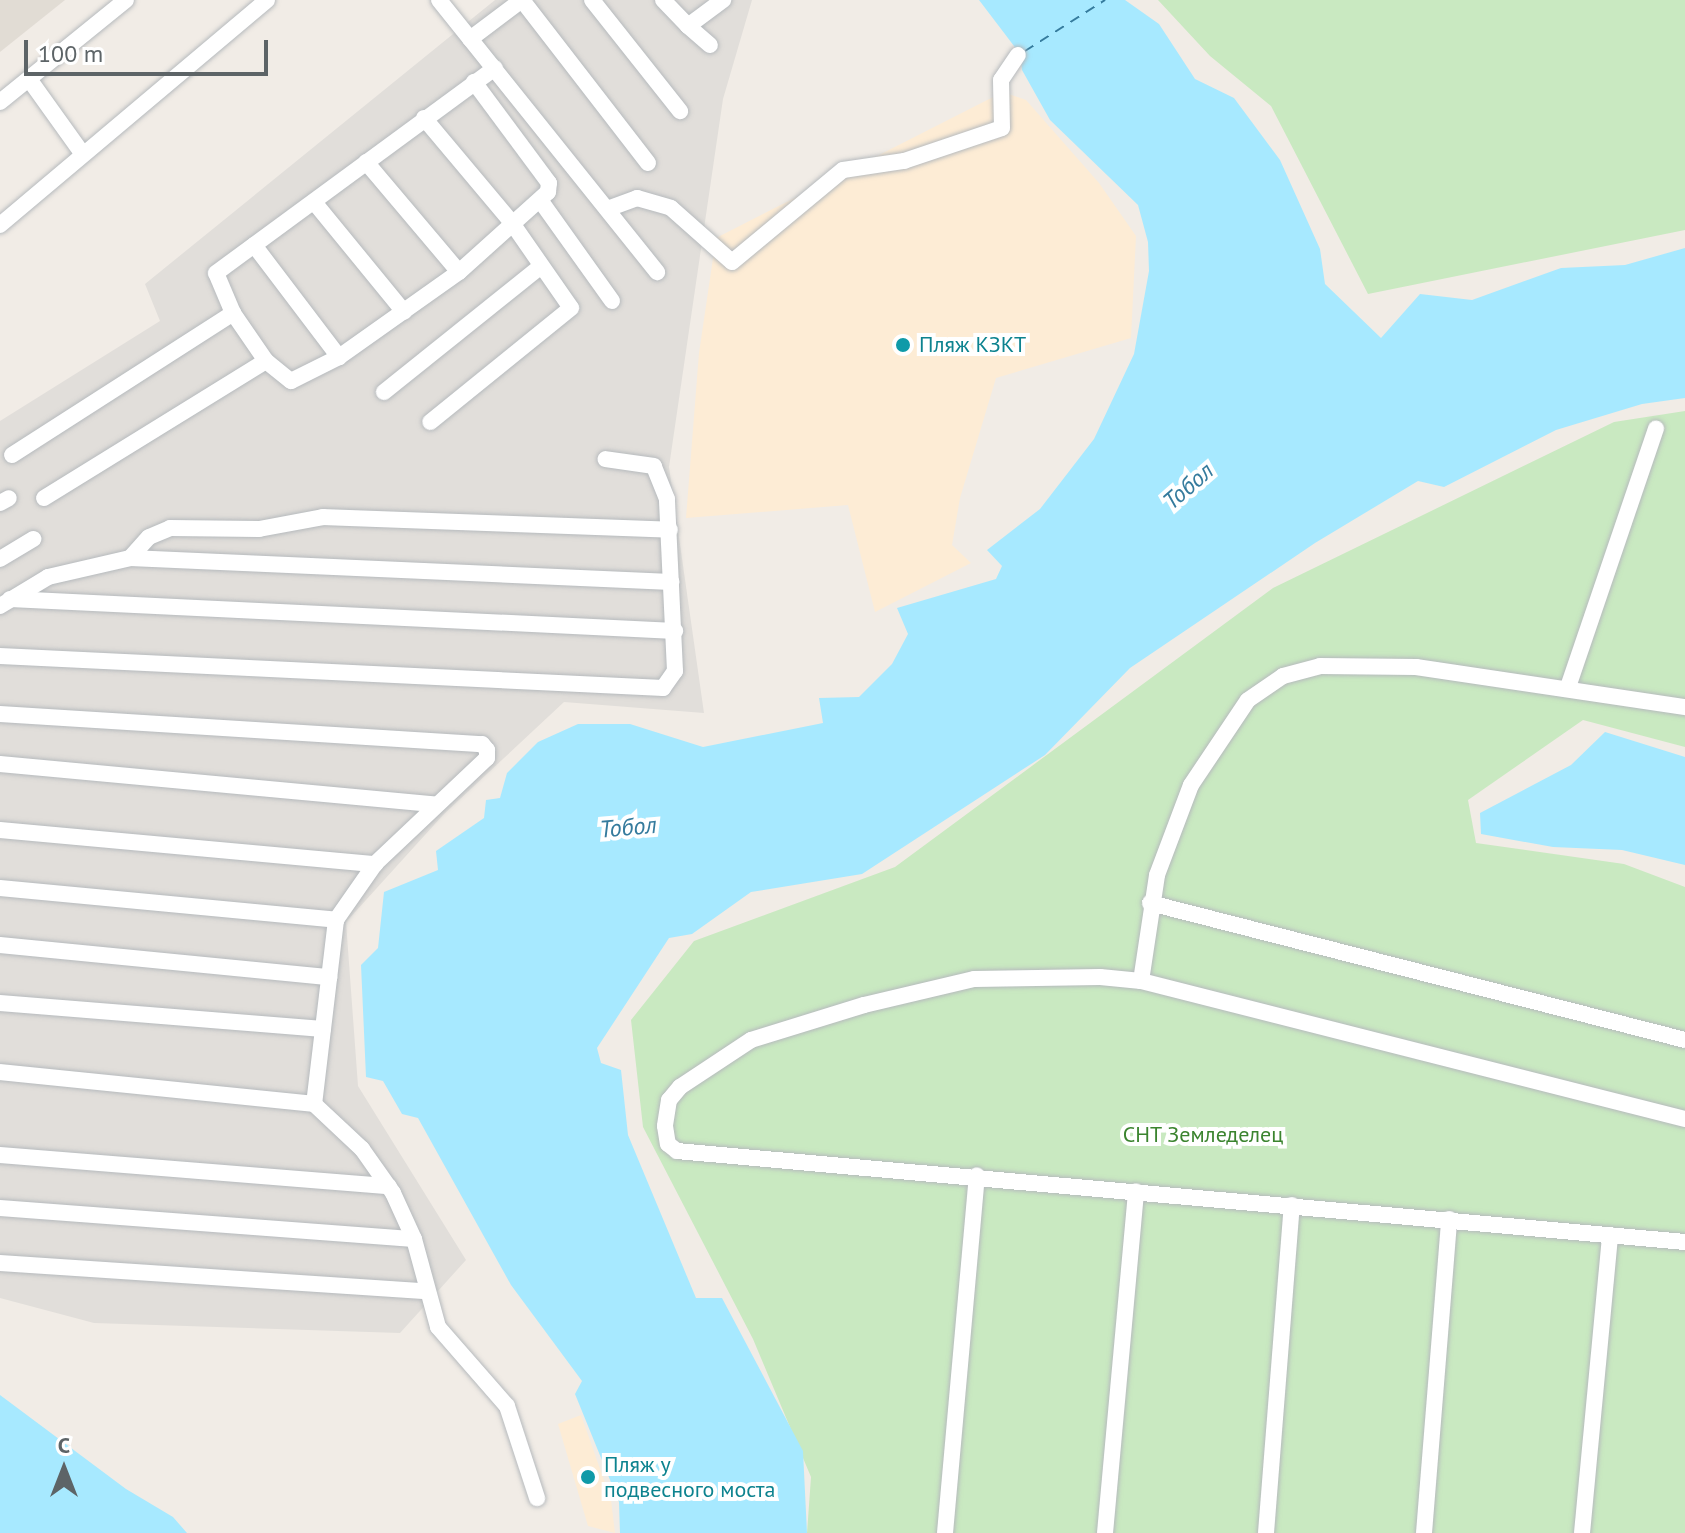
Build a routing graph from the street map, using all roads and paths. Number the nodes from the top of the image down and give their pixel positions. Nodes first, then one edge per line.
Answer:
1 (126, 0) edge
2 (267, 0) edge
3 (439, 0) edge
4 (592, 0) edge
5 (663, 0) edge
6 (723, 0) edge
7 (688, 26) junction
8 (470, 39) junction
9 (710, 45) dead end
10 (1018, 55) dead end
11 (495, 68) junction
12 (29, 79) junction
13 (474, 82) junction
14 (0, 102) edge
15 (680, 111) dead end
16 (424, 118) junction
17 (82, 153) junction
18 (366, 162) junction
19 (648, 163) dead end
20 (540, 200) junction
21 (314, 202) junction
22 (610, 208) junction
23 (512, 223) junction
24 (0, 225) edge
25 (254, 245) junction
26 (541, 266) junction
27 (459, 272) junction
28 (657, 272) dead end
29 (612, 301) dead end
30 (404, 312) junction
31 (233, 313) junction
32 (339, 357) junction
33 (266, 361) junction
34 (384, 392) dead end
35 (430, 422) dead end
36 (1656, 429) dead end
37 (12, 455) dead end
38 (605, 459) dead end
39 (44, 498) dead end
40 (670, 530) junction
41 (33, 539) dead end
42 (130, 558) junction
43 (0, 559) edge
44 (671, 582) junction
45 (5, 603) edge
46 (675, 631) junction
47 (0, 656) edge
48 (1568, 687) junction
49 (1685, 707) edge
50 (0, 714) edge
51 (0, 764) edge
52 (435, 804) junction
53 (0, 830) edge
54 (375, 864) junction
55 (0, 888) edge
56 (1150, 903) junction
57 (336, 920) junction
58 (0, 945) edge
59 (329, 977) junction
60 (1141, 981) junction
61 (0, 1003) edge
62 (323, 1029) junction
63 (1685, 1040) edge
64 (0, 1072) edge
65 (314, 1104) junction
66 (1685, 1119) edge
67 (0, 1155) edge
68 (977, 1175) junction
69 (389, 1186) junction
70 (1136, 1191) junction
71 (1292, 1205) junction
72 (0, 1208) edge
73 (1449, 1219) junction
74 (1610, 1235) junction
75 (414, 1239) junction
76 (1685, 1242) edge
77 (0, 1263) edge
78 (427, 1291) junction
79 (537, 1498) dead end
80 (945, 1533) edge
81 (1105, 1533) edge
82 (1266, 1533) edge
83 (1424, 1533) edge
84 (1582, 1533) edge

1 - 12 street
2 - 17 street
3 - 8 street
4 - 15 street
5 - 7 street
6 - 7 street
7 - 9 street
8 - 11 street
8 - 19 street
10 - 22 street
11 - 13 street
11 - 22 street
12 - 14 street
12 - 17 street
13 - 16 street
13 - 20 street
16 - 18 street
16 - 23 street
17 - 24 street
18 - 21 street
18 - 27 street
20 - 23 street
20 - 29 street
21 - 25 street
21 - 30 street
22 - 28 street
23 - 26 street
23 - 27 street
25 - 31 street
25 - 32 street
26 - 34 street
26 - 35 street
27 - 30 street
30 - 32 street
31 - 33 street
31 - 37 street
32 - 33 street
33 - 39 street
36 - 48 street
38 - 40 street
40 - 42 street
40 - 44 street
41 - 43 street
42 - 44 street
42 - 45 street
44 - 46 street
45 - 46 street
46 - 47 street
48 - 49 street
48 - 56 street
50 - 52 street
51 - 52 street
52 - 54 street
53 - 54 street
54 - 57 street
55 - 57 street
56 - 60 street
56 - 63 street
57 - 59 street
58 - 59 street
59 - 62 street
60 - 66 street
60 - 68 street
61 - 62 street
62 - 65 street
64 - 65 street
65 - 69 street
67 - 69 street
68 - 70 street
68 - 80 street
69 - 75 street
70 - 71 street
70 - 81 street
71 - 73 street
71 - 82 street
72 - 75 street
73 - 74 street
73 - 83 street
74 - 76 street
74 - 84 street
75 - 78 street
77 - 78 street
78 - 79 street

